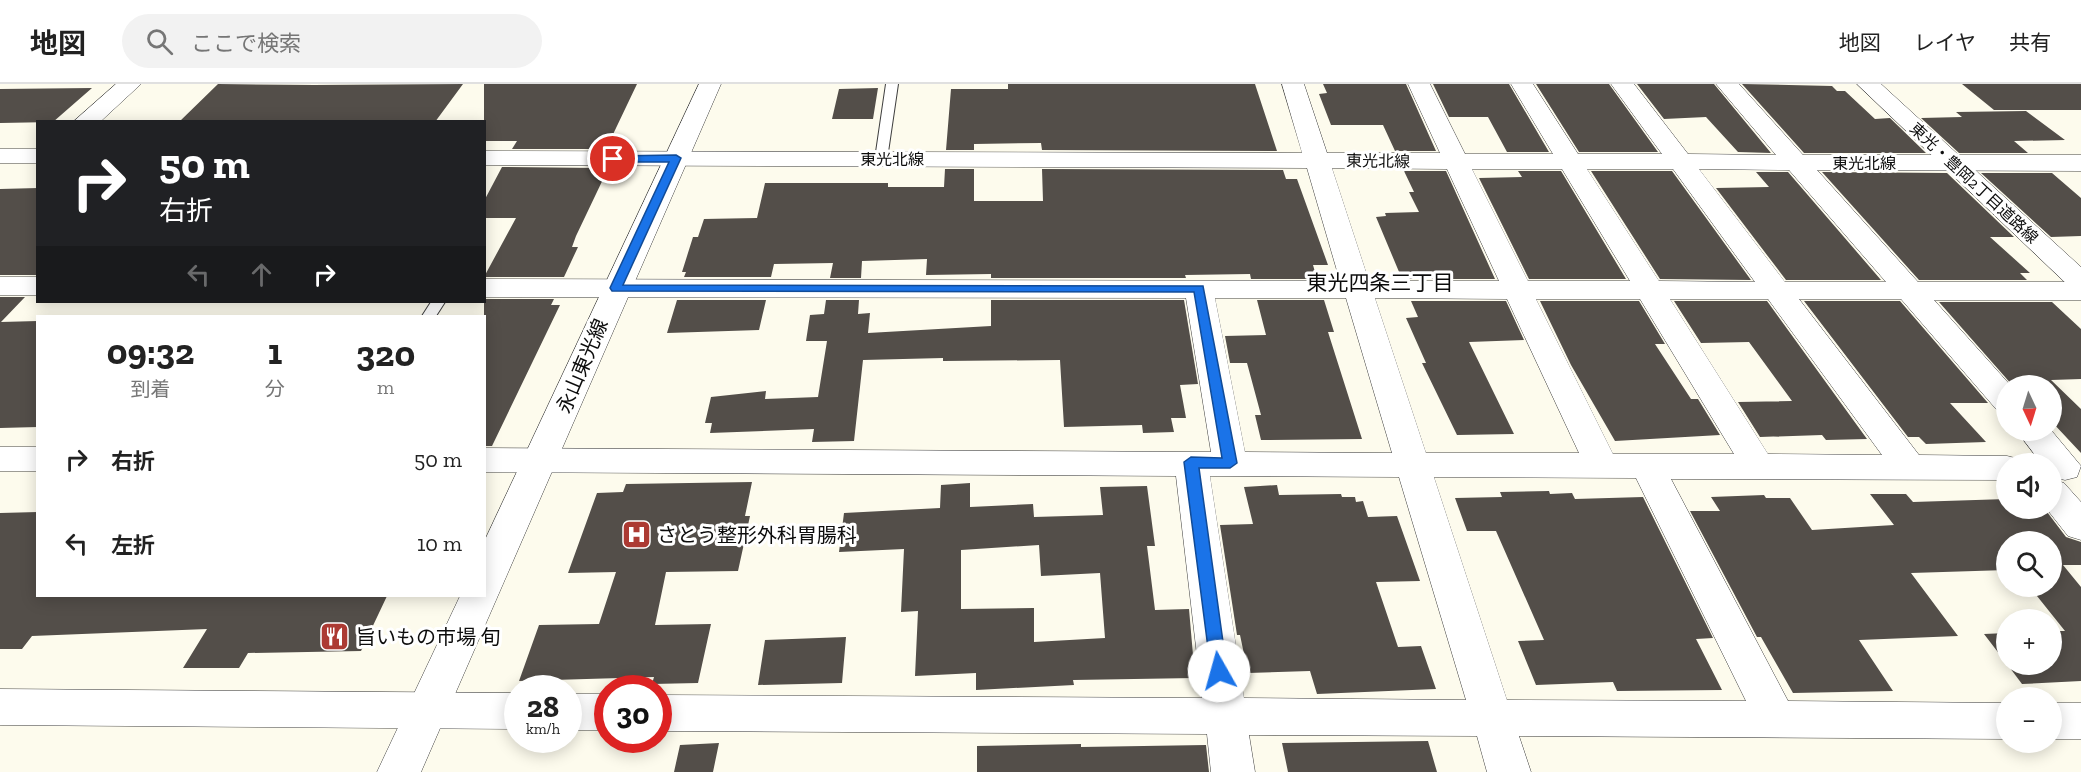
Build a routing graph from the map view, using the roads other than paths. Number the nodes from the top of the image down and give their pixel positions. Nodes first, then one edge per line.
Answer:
1 (130, 84) edge
2 (710, 84) edge
3 (892, 84) edge
4 (1293, 84) edge
5 (1419, 84) edge
6 (1522, 84) edge
7 (1622, 84) edge
8 (1727, 84) edge
9 (1868, 84) edge
10 (87, 120) edge
11 (0, 156) edge
12 (36, 156) edge
13 (486, 158) edge
14 (676, 158) junction
15 (881, 159) junction
16 (1316, 160) junction
17 (1458, 162) junction
18 (1570, 163) junction
19 (1682, 163) junction
20 (1797, 163) junction
21 (1953, 163) junction
22 (2081, 163) edge
23 (2081, 282) edge
24 (0, 286) edge
25 (36, 286) edge
26 (486, 288) edge
27 (616, 288) junction
28 (1199, 288) junction
29 (1358, 288) junction
30 (1518, 289) junction
31 (1648, 289) junction
32 (1778, 290) junction
33 (1910, 290) junction
34 (2081, 291) edge
35 (1996, 388) edge
36 (0, 459) edge
37 (36, 459) edge
38 (486, 460) edge
39 (542, 460) junction
40 (1191, 462) junction
41 (1230, 463) junction
42 (1414, 463) junction
43 (1601, 464) junction
44 (1646, 464) junction
45 (1757, 464) junction
46 (1909, 467) junction
47 (1996, 468) edge
48 (2062, 474) edge
49 (2081, 526) edge
50 (486, 579) edge
51 (479, 597) edge
52 (0, 707) edge
53 (426, 711) junction
54 (504, 711) edge
55 (672, 712) edge
56 (1225, 717) junction
57 (1492, 719) junction
58 (1776, 720) junction
59 (1996, 721) edge
60 (2062, 721) edge
61 (2081, 721) edge
62 (399, 772) edge
63 (1233, 772) edge
64 (1509, 772) edge

1 - 10 street
2 - 14 street, 永山東光線
3 - 15 lane
4 - 16 street
5 - 17 street
6 - 18 street
7 - 19 street
8 - 20 street
9 - 21 street, 東光・豊岡2丁目道路線
11 - 12 street
13 - 14 street, 東光北線
14 - 15 street, 東光北線
14 - 27 street, 永山東光線
15 - 16 street, 東光北線
16 - 17 street, 東光北線
16 - 29 street
17 - 18 street, 東光北線
17 - 30 street
18 - 19 street, 東光北線
18 - 31 street
19 - 20 street, 東光北線
19 - 32 street
20 - 21 street, 東光北線
20 - 33 street
21 - 22 street, 東光北線
21 - 23 street, 東光・豊岡2丁目道路線
24 - 25 street
26 - 27 street
27 - 28 street
27 - 39 street, 永山東光線
28 - 29 street
28 - 41 street
29 - 30 street
29 - 42 street
30 - 31 street
30 - 43 street
31 - 32 street
31 - 45 street
32 - 33 street
32 - 46 street
33 - 34 street
33 - 35 street
36 - 37 street
38 - 39 street
39 - 40 street
39 - 50 street, 永山東光線
40 - 41 street
40 - 56 street
41 - 42 street
42 - 43 street
42 - 57 street
43 - 44 street
44 - 45 street
44 - 58 street
45 - 46 street
46 - 47 street
48 - 49 street
51 - 53 street
52 - 53 street
53 - 54 street
53 - 62 street
55 - 56 street
56 - 57 street
56 - 63 street
57 - 58 street
57 - 64 street
58 - 59 street
60 - 61 street

